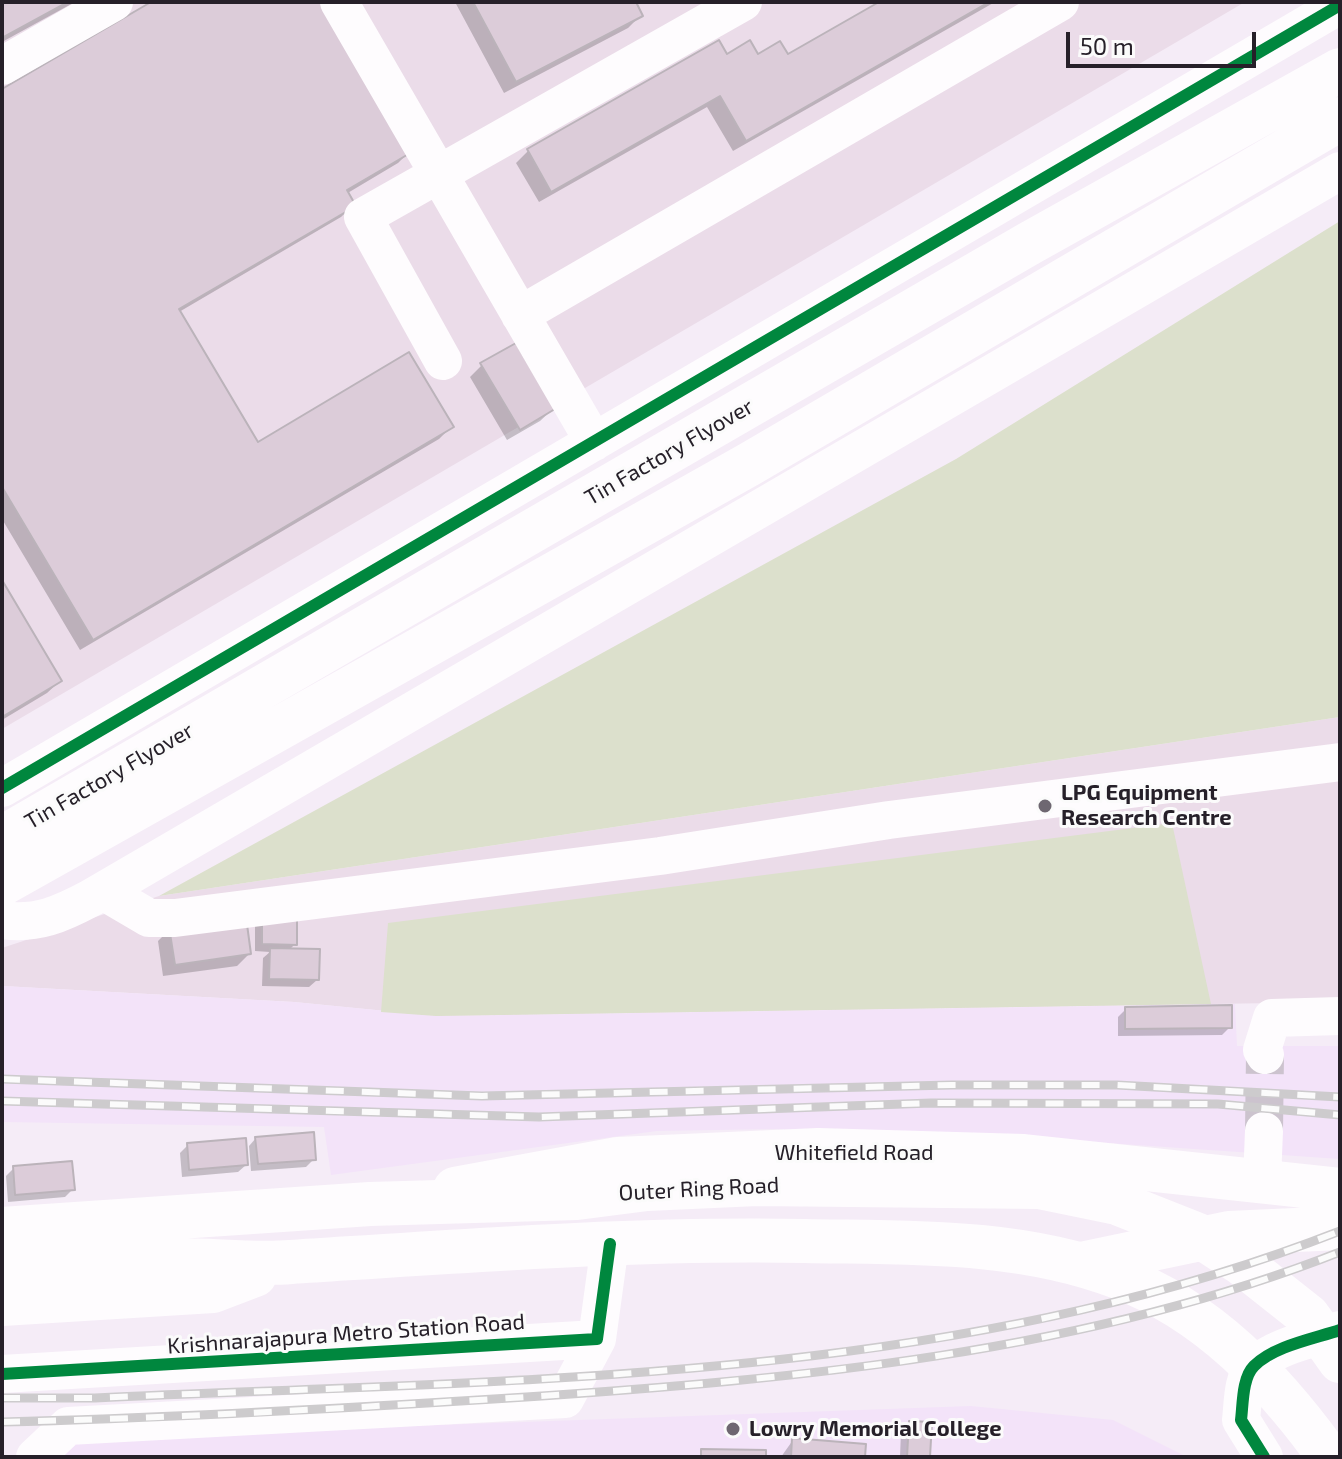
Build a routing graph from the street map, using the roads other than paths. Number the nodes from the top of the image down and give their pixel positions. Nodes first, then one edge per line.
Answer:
1 (114, 2) edge
2 (339, 2) edge
3 (743, 2) edge
4 (1060, 2) edge
5 (1340, 5) edge
6 (2, 66) edge
7 (1340, 70) edge
8 (1340, 119) edge
9 (1340, 171) edge
10 (438, 172) junction
11 (520, 315) junction
12 (443, 361) dead end
13 (594, 442) junction
14 (1340, 762) edge
15 (2, 788) edge
16 (61, 827) junction
17 (2, 838) edge
18 (2, 884) edge
19 (103, 891) junction
20 (2, 920) edge
21 (1340, 1016) edge
22 (1340, 1025) edge
23 (1264, 1131) tunnel mouth
24 (1262, 1180) junction
25 (1340, 1190) edge
26 (370, 1204) junction
27 (1340, 1228) edge
28 (2, 1229) edge
29 (610, 1244) junction
30 (287, 1263) junction
31 (1081, 1264) junction
32 (2, 1268) edge
33 (2, 1304) edge
34 (1340, 1330) edge
35 (597, 1339) junction
36 (1340, 1361) edge
37 (1253, 1367) junction
38 (2, 1374) edge
39 (35, 1457) edge
40 (1264, 1457) edge
41 (1329, 1457) edge

1 - 6 street
2 - 10 street
3 - 10 street
4 - 11 street
5 - 13 street
7 - 16 main road, Tin Factory Flyover
8 - 16 main road, Tin Factory Flyover
9 - 19 street
10 - 11 street
10 - 12 street
11 - 13 street
13 - 15 street
14 - 19 street
16 - 17 main road, Tin Factory Flyover
16 - 18 main road, Tin Factory Flyover
19 - 20 street
21 - 22 street
23 - 24 street
24 - 25 main road, Whitefield Road
24 - 26 main road, Whitefield Road
26 - 28 main road, Outer Ring Road
26 - 36 main road, Outer Ring Road
27 - 31 main road
29 - 30 main road
29 - 31 main road
29 - 35 street
30 - 32 main road
30 - 33 main road
31 - 37 main road
34 - 37 street
35 - 38 street, Krishnarajapura Metro Station Road
35 - 39 street
37 - 40 street
37 - 41 main road

